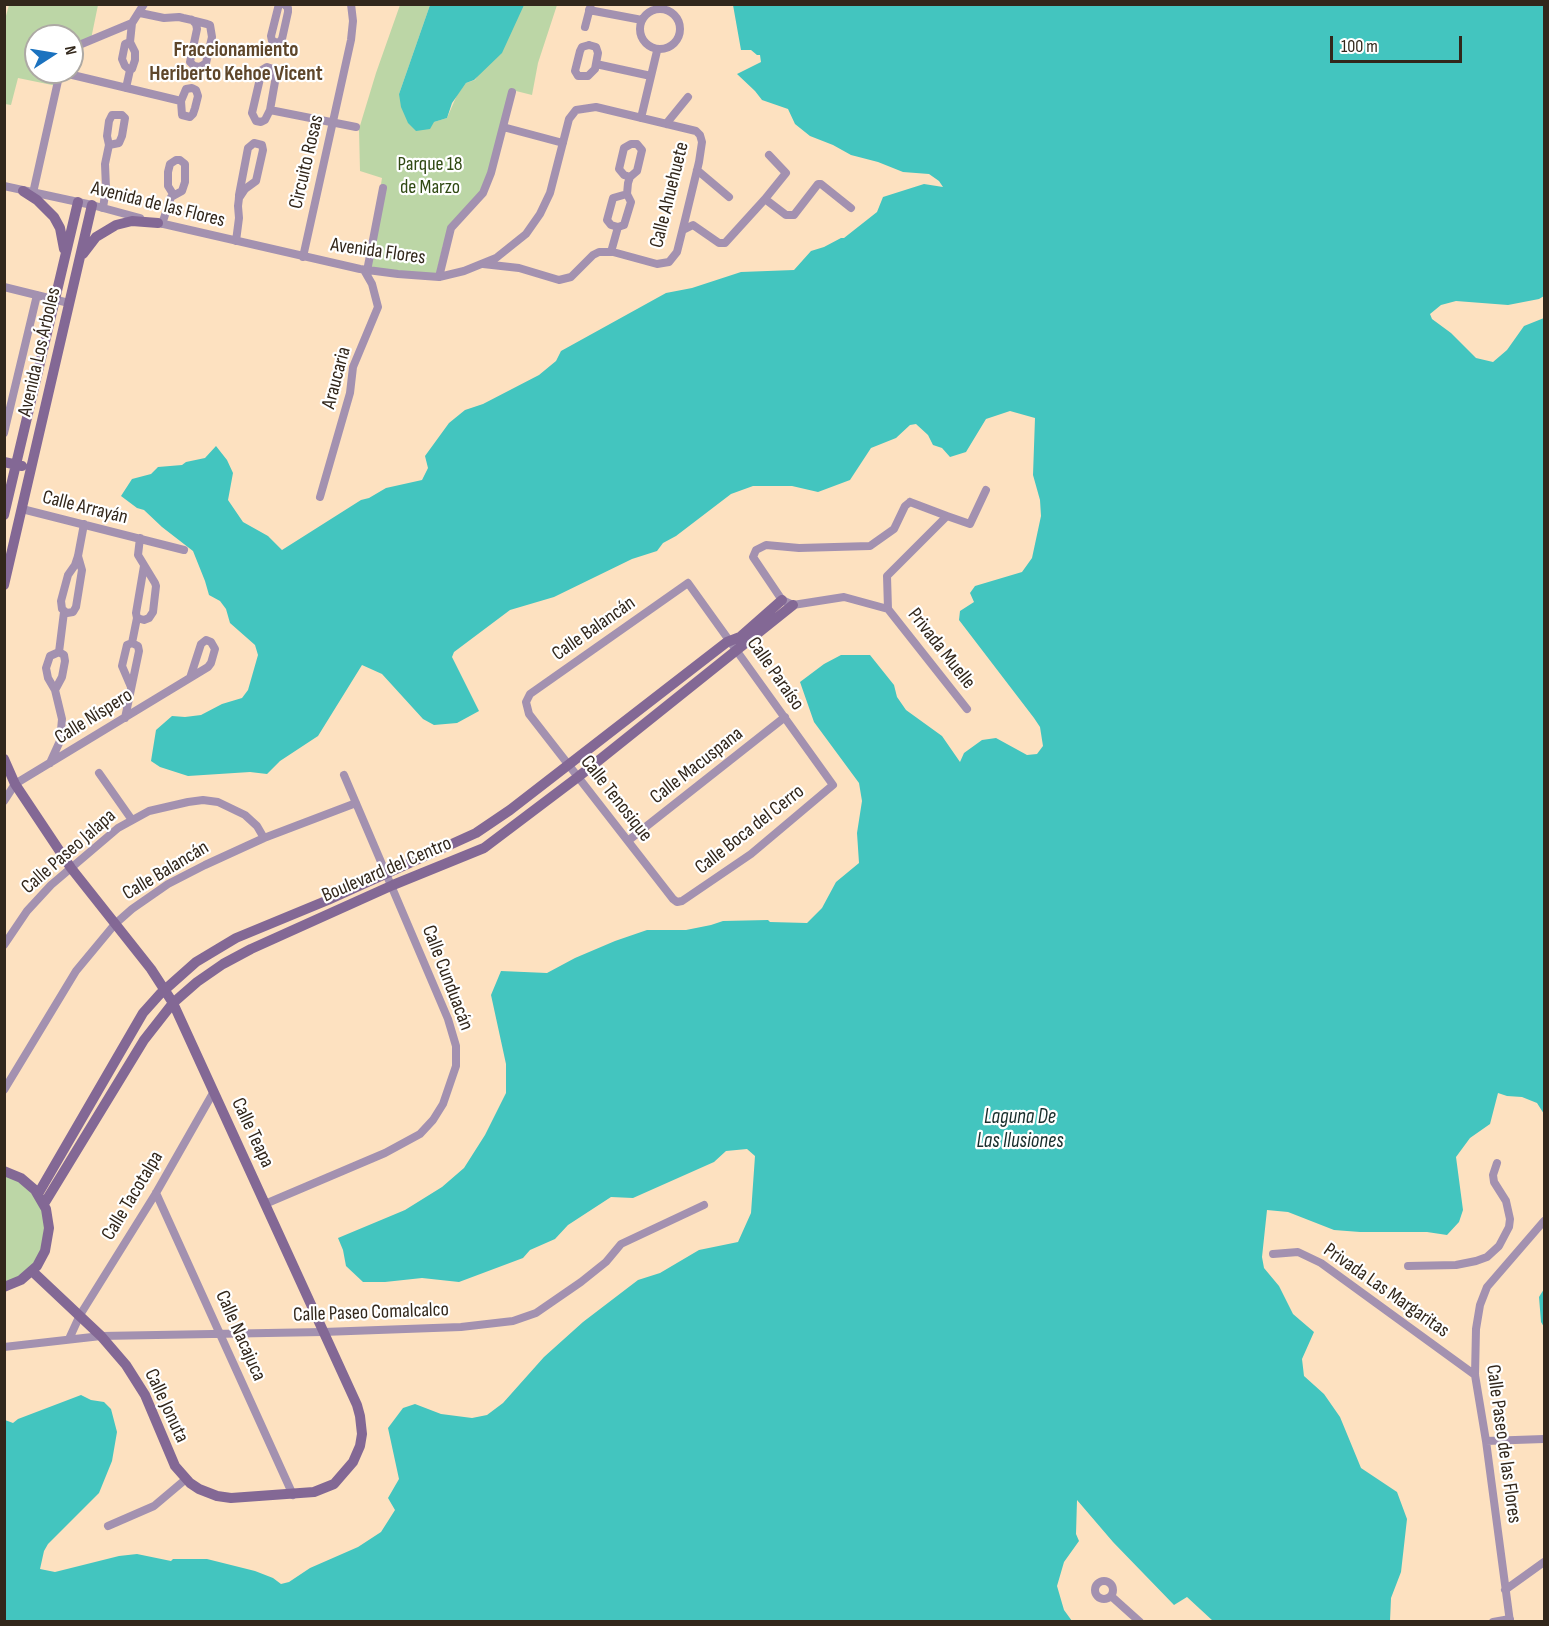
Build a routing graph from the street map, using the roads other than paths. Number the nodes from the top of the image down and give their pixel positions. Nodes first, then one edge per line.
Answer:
1 (144, 4) edge
2 (279, 4) edge
3 (284, 4) edge
4 (351, 4) edge
5 (590, 7) edge
6 (140, 13) junction
7 (192, 20) junction
8 (642, 20) junction
9 (132, 23) junction
10 (585, 27) dead end
11 (130, 42) junction
12 (84, 43) edge
13 (657, 51) junction
14 (597, 64) dead end
15 (130, 70) junction
16 (651, 76) junction
17 (84, 78) edge
18 (57, 84) edge
19 (126, 88) junction
20 (512, 92) dead end
21 (688, 97) dead end
22 (181, 101) dead end
23 (270, 110) junction
24 (641, 117) junction
25 (333, 123) junction
26 (666, 124) junction
27 (356, 127) dead end
28 (503, 127) junction
29 (563, 143) junction
30 (109, 145) dead end
31 (769, 155) dead end
32 (697, 170) junction
33 (629, 180) junction
34 (4, 186) edge
35 (383, 188) dead end
36 (28, 192) junction
37 (173, 194) dead end
38 (627, 194) junction
39 (729, 197) dead end
40 (239, 198) junction
41 (765, 199) junction
42 (78, 202) junction
43 (97, 206) junction
44 (851, 208) dead end
45 (160, 223) junction
46 (618, 227) junction
47 (683, 230) junction
48 (236, 241) junction
49 (611, 252) junction
50 (303, 257) junction
51 (79, 262) junction
52 (483, 264) junction
53 (366, 270) junction
54 (61, 274) junction
55 (439, 277) junction
56 (4, 288) edge
57 (37, 295) junction
58 (55, 300) junction
59 (69, 303) junction
60 (45, 344) junction
61 (59, 347) junction
62 (4, 433) edge
63 (4, 462) edge
64 (17, 465) junction
65 (32, 468) junction
66 (986, 490) dead end
67 (320, 498) dead end
68 (22, 510) junction
69 (4, 515) edge
70 (947, 516) junction
71 (84, 524) junction
72 (140, 538) junction
73 (184, 550) dead end
74 (78, 556) junction
75 (4, 560) edge
76 (144, 566) junction
77 (5, 581) edge
78 (688, 583) joint
79 (788, 603) junction
80 (888, 609) junction
81 (64, 612) junction
82 (137, 618) junction
83 (748, 637) junction
84 (730, 640) junction
85 (132, 643) junction
86 (738, 650) junction
87 (59, 652) junction
88 (190, 678) junction
89 (131, 687) junction
90 (55, 690) junction
91 (527, 707) joint
92 (967, 709) dead end
93 (785, 717) junction
94 (125, 718) junction
95 (4, 759) edge
96 (568, 764) junction
97 (48, 765) junction
98 (99, 773) dead end
99 (344, 775) dead end
100 (578, 777) junction
101 (15, 784) junction
102 (833, 785) joint
103 (4, 801) edge
104 (356, 803) junction
105 (132, 820) junction
106 (264, 838) junction
107 (628, 840) junction
108 (71, 868) junction
109 (386, 873) junction
110 (393, 885) junction
111 (685, 899) joint
112 (115, 924) junction
113 (4, 945) edge
114 (165, 989) junction
115 (173, 1004) junction
116 (5, 1088) edge
117 (213, 1093) junction
118 (1497, 1163) dead end
119 (4, 1171) edge
120 (156, 1193) junction
121 (41, 1199) junction
122 (266, 1204) junction
123 (704, 1205) dead end
124 (1545, 1221) edge
125 (1496, 1250) junction
126 (1273, 1254) dead end
127 (1508, 1261) junction
128 (1408, 1266) dead end
129 (32, 1271) junction
130 (4, 1287) edge
131 (80, 1315) junction
132 (323, 1332) junction
133 (221, 1333) junction
134 (101, 1336) junction
135 (69, 1339) junction
136 (4, 1347) edge
137 (1474, 1375) junction
138 (1545, 1439) edge
139 (1486, 1441) junction
140 (186, 1479) junction
141 (293, 1495) junction
142 (108, 1526) dead end
143 (1545, 1562) edge
144 (1505, 1590) junction
145 (1111, 1596) dead end
146 (1510, 1620) edge
147 (1140, 1622) edge
148 (1492, 1622) edge

1 - 6 street
2 - 3 street
4 - 25 street, Circuito Rosas
5 - 8 street
5 - 10 street
6 - 7 street
6 - 9 street
7 - 7 street
8 - 13 street
8 - 13 street
9 - 11 street
9 - 12 street
11 - 15 street
11 - 15 street
13 - 16 street
14 - 16 street
15 - 19 street
16 - 24 street
17 - 19 street
18 - 36 street
19 - 22 street
20 - 28 street
21 - 26 street
23 - 23 street
23 - 25 street
24 - 26 street
24 - 29 street
25 - 27 street
25 - 50 street, Circuito Rosas
26 - 32 street, Calle Ahuehuete
28 - 29 street
28 - 55 street
29 - 52 street
30 - 43 street
31 - 41 street
32 - 39 street
32 - 47 street, Calle Ahuehuete
33 - 33 street
33 - 38 street
34 - 36 street, Avenida de las Flores
35 - 53 street
36 - 42 street, Avenida de las Flores
36 - 54 street
37 - 45 street
38 - 46 street
38 - 46 street
40 - 40 street
40 - 48 street
41 - 44 street
41 - 47 street
42 - 43 street, Avenida de las Flores
42 - 54 street, Avenida Los Árboles
43 - 45 street, Avenida de las Flores
43 - 51 street, Avenida Los Árboles
45 - 48 street, Avenida de las Flores
45 - 51 street
46 - 49 street
47 - 49 street, Calle Ahuehuete
48 - 50 street, Avenida de las Flores
49 - 52 street
50 - 53 street, Avenida Flores
51 - 59 street, Avenida Los Árboles
52 - 55 street, Avenida Flores
53 - 55 street, Avenida Flores
53 - 67 street, Araucaria
54 - 58 street, Avenida Los Árboles
56 - 57 street
57 - 58 street
57 - 62 street
58 - 59 street
58 - 60 street, Avenida Los Árboles
59 - 61 street, Avenida Los Árboles
60 - 61 street
60 - 64 street, Avenida Los Árboles
61 - 65 street, Avenida Los Árboles
63 - 64 street
64 - 65 street
64 - 69 street, Avenida Los Árboles
65 - 68 street, Avenida Los Árboles
66 - 70 street
68 - 71 street, Calle Arrayán
68 - 77 street, Avenida Los Árboles
70 - 79 street
70 - 80 street
71 - 72 street, Calle Arrayán
71 - 74 street
72 - 73 street, Calle Arrayán
72 - 76 street, Calle Arrayán
74 - 81 street
74 - 81 street
75 - 77 street, Avenida Los Árboles
76 - 82 street, Calle Arrayán
76 - 82 street, Calle Arrayán
78 - 84 street, Calle Paraíso
78 - 91 street, Calle Balancán
79 - 80 street
79 - 83 street, Boulevard del Centro
80 - 92 street, Privada Muelle
81 - 87 street
82 - 85 street
83 - 84 street, Boulevard del Centro
83 - 86 street, Boulevard del Centro
84 - 86 street, Calle Paraíso
84 - 96 street, Boulevard del Centro
85 - 89 street
85 - 89 street
86 - 93 street, Calle Paraíso
86 - 100 street, Boulevard del Centro
87 - 90 street
87 - 90 street
88 - 88 street, Calle Níspero
88 - 94 street, Calle Níspero
89 - 94 street
90 - 97 street
91 - 96 street, Calle Tenosique
93 - 102 street, Calle Paraíso
93 - 107 street, Calle Macuspana
94 - 97 street, Calle Níspero
95 - 101 street
96 - 100 street, Calle Tenosique
96 - 109 street, Boulevard del Centro
97 - 101 street, Calle Níspero
98 - 105 street
99 - 104 street, Calle Cunduacán
100 - 107 street, Calle Tenosique
100 - 110 street, Boulevard del Centro
101 - 103 street
101 - 108 street, Calle Teapa
102 - 111 street, Calle Boca del Cerro
104 - 106 street, Calle Balancán
104 - 109 street, Calle Cunduacán
105 - 106 street, Calle Paseo Jalapa
105 - 108 street, Calle Paseo Jalapa
106 - 112 street, Calle Balancán
107 - 111 street, Calle Tenosique
108 - 112 street, Calle Teapa
108 - 113 street, Calle Paseo Jalapa
109 - 110 street, Calle Cunduacán
109 - 114 street, Boulevard del Centro
110 - 115 street, Boulevard del Centro
110 - 122 street, Calle Cunduacán
112 - 114 street, Calle Teapa
112 - 116 street, Calle Balancán
114 - 115 street, Calle Teapa
114 - 121 street, Boulevard del Centro
115 - 117 street, Calle Teapa
115 - 121 street, Boulevard del Centro
117 - 120 street, Calle Tacotalpa
117 - 122 street, Calle Teapa
118 - 125 street
119 - 121 street
120 - 131 street, Calle Tacotalpa
120 - 133 street, Calle Nacajuca
121 - 129 street
122 - 132 street, Calle Teapa
123 - 132 street, Calle Paseo Comalcalco
124 - 127 street, Calle Paseo de las Flores
125 - 127 street
125 - 128 street
126 - 137 street, Privada Las Margaritas
127 - 137 street, Calle Paseo de las Flores
129 - 130 street
129 - 131 street, Calle Jonuta
131 - 134 street, Calle Jonuta
131 - 135 street, Calle Tacotalpa
132 - 133 street, Calle Paseo Comalcalco
132 - 141 street, Calle Teapa
133 - 134 street, Calle Paseo Comalcalco
133 - 141 street, Calle Nacajuca
134 - 135 street, Calle Paseo Comalcalco
134 - 140 street, Calle Jonuta
135 - 136 street, Calle Paseo Comalcalco
137 - 139 street, Calle Paseo de las Flores
138 - 139 street
139 - 144 street, Calle Paseo de las Flores
140 - 141 street, Calle Jonuta
140 - 142 street
143 - 144 street
144 - 146 street, Calle Paseo de las Flores
145 - 147 street
146 - 148 street

